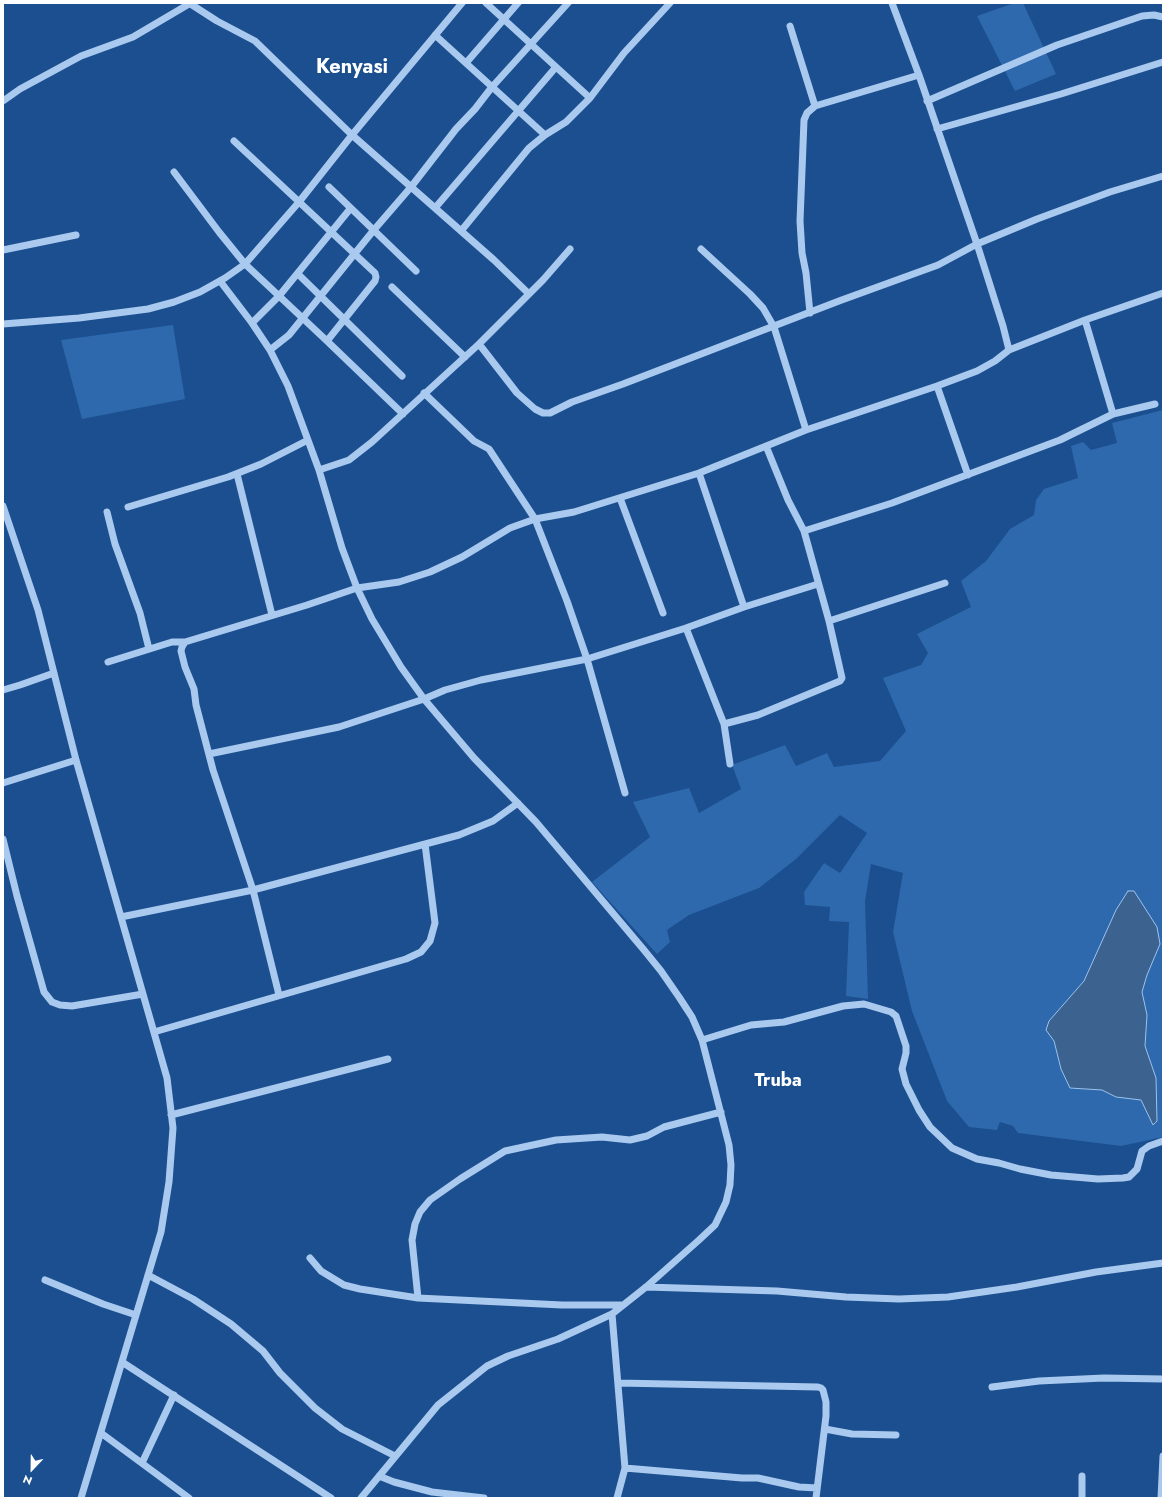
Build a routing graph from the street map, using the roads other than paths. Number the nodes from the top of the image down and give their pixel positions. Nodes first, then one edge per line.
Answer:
1 (189, 3) edge
2 (462, 3) edge
3 (486, 3) edge
4 (518, 3) edge
5 (568, 3) edge
6 (670, 3) edge
7 (892, 3) edge
8 (1163, 17) edge
9 (504, 20) junction
10 (790, 26) dead end
11 (435, 35) junction
12 (531, 44) junction
13 (1163, 62) edge
14 (466, 64) junction
15 (556, 67) junction
16 (919, 76) junction
17 (492, 87) junction
18 (590, 98) junction
19 (928, 101) junction
20 (3, 102) edge
21 (816, 106) junction
22 (518, 110) junction
23 (937, 129) junction
24 (545, 134) junction
25 (352, 135) junction
26 (234, 141) dead end
27 (174, 172) dead end
28 (1163, 176) edge
29 (329, 187) dead end
30 (411, 187) junction
31 (299, 202) junction
32 (435, 208) junction
33 (350, 209) junction
34 (373, 231) junction
35 (461, 231) junction
36 (332, 232) junction
37 (76, 235) dead end
38 (976, 244) junction
39 (570, 249) dead end
40 (701, 249) dead end
41 (3, 250) edge
42 (355, 253) junction
43 (245, 264) junction
44 (416, 271) dead end
45 (298, 274) junction
46 (220, 281) junction
47 (392, 287) dead end
48 (1163, 293) edge
49 (529, 294) junction
50 (279, 296) junction
51 (321, 297) junction
52 (810, 313) junction
53 (303, 319) junction
54 (345, 319) junction
55 (1085, 320) junction
56 (252, 323) junction
57 (3, 324) edge
58 (774, 327) junction
59 (327, 341) junction
60 (479, 344) junction
61 (270, 350) junction
62 (1009, 350) junction
63 (465, 358) junction
64 (402, 376) dead end
65 (937, 386) junction
66 (424, 393) junction
67 (1155, 404) dead end
68 (403, 414) junction
69 (1113, 414) junction
70 (806, 430) junction
71 (308, 440) junction
72 (766, 446) junction
73 (319, 470) junction
74 (699, 473) junction
75 (236, 474) junction
76 (968, 475) junction
77 (620, 498) junction
78 (128, 507) dead end
79 (3, 508) edge
80 (107, 512) dead end
81 (535, 519) junction
82 (804, 531) junction
83 (945, 583) dead end
84 (818, 584) junction
85 (357, 588) junction
86 (744, 607) junction
87 (663, 613) dead end
88 (272, 615) junction
89 (829, 622) junction
90 (686, 628) junction
91 (186, 642) junction
92 (149, 649) junction
93 (587, 659) junction
94 (108, 662) dead end
95 (54, 673) junction
96 (3, 690) edge
97 (424, 699) junction
98 (724, 724) junction
99 (209, 754) junction
100 (76, 760) junction
101 (730, 764) dead end
102 (3, 783) edge
103 (625, 793) dead end
104 (518, 803) junction
105 (3, 839) edge
106 (425, 844) junction
107 (253, 890) junction
108 (121, 917) junction
109 (143, 994) junction
110 (279, 995) junction
111 (154, 1032) junction
112 (702, 1040) junction
113 (388, 1059) dead end
114 (721, 1112) junction
115 (171, 1115) junction
116 (1163, 1142) edge
117 (310, 1258) dead end
118 (1163, 1263) edge
119 (148, 1275) junction
120 (45, 1280) dead end
121 (646, 1287) junction
122 (418, 1298) junction
123 (621, 1305) junction
124 (612, 1314) junction
125 (136, 1315) junction
126 (122, 1362) junction
127 (1163, 1379) edge
128 (618, 1383) junction
129 (992, 1387) dead end
130 (174, 1395) junction
131 (825, 1429) junction
132 (101, 1433) junction
133 (896, 1435) dead end
134 (395, 1456) junction
135 (1163, 1456) edge
136 (142, 1463) junction
137 (625, 1468) junction
138 (379, 1476) junction
139 (1082, 1476) dead end
140 (817, 1488) junction
141 (81, 1498) edge
142 (189, 1498) edge
143 (331, 1498) edge
144 (361, 1498) edge
145 (484, 1498) edge
146 (617, 1498) edge
147 (816, 1498) edge
148 (1082, 1498) edge
149 (1161, 1498) edge

1 - 20 street
1 - 25 street
2 - 11 street
3 - 9 street
4 - 9 street
5 - 12 street
6 - 18 street
7 - 16 street
8 - 19 street
9 - 12 street
9 - 14 street
10 - 21 street
11 - 14 street
11 - 25 street
12 - 15 street
12 - 17 street
13 - 23 street
14 - 17 street
15 - 18 street
15 - 22 street
16 - 19 street
16 - 21 street
17 - 22 street
17 - 30 street
18 - 24 street
19 - 23 street
21 - 52 street
22 - 24 street
22 - 32 street
23 - 38 street
24 - 35 street
25 - 30 street
25 - 31 street
26 - 31 street
27 - 43 street
28 - 38 street
29 - 33 street
30 - 32 street
30 - 34 street
31 - 36 street
31 - 43 street
32 - 35 street
33 - 34 street
33 - 36 street
34 - 42 street
34 - 44 street
35 - 49 street
36 - 42 street
36 - 45 street
37 - 41 street
38 - 52 street
38 - 62 street
39 - 49 street
40 - 58 street
42 - 51 street
42 - 54 street
43 - 46 street
43 - 50 street
45 - 50 street
45 - 51 street
46 - 56 street
46 - 57 street
47 - 63 street
48 - 55 street
49 - 60 street
50 - 53 street
50 - 56 street
51 - 53 street
51 - 54 street
52 - 58 street
53 - 59 street
53 - 61 street
54 - 59 street
54 - 64 street
55 - 62 street
55 - 69 street
56 - 61 street
58 - 60 street
58 - 70 street
59 - 68 street
60 - 63 street
61 - 71 street
62 - 65 street
63 - 66 street
65 - 70 street
65 - 76 street
66 - 68 street
66 - 81 street
67 - 69 street
68 - 73 street
69 - 76 street
70 - 72 street
71 - 73 street
71 - 75 street
72 - 74 street
72 - 82 street
73 - 85 street
74 - 77 street
74 - 86 street
75 - 78 street
75 - 88 street
76 - 82 street
77 - 81 street
77 - 87 street
79 - 95 street
80 - 92 street
81 - 85 street
81 - 93 street
82 - 84 street
83 - 89 street
84 - 86 street
84 - 89 street
85 - 88 street
85 - 97 street
86 - 90 street
88 - 91 street
89 - 98 street
90 - 93 street
90 - 98 street
91 - 92 street
91 - 99 street
92 - 94 street
93 - 97 street
93 - 103 street
95 - 96 street
95 - 100 street
97 - 99 street
97 - 104 street
98 - 101 street
99 - 107 street
100 - 102 street
100 - 108 street
104 - 106 street
104 - 112 street
105 - 109 street
106 - 107 street
106 - 110 street
107 - 108 street
107 - 110 street
108 - 109 street
109 - 111 street
110 - 111 street
111 - 115 street
112 - 114 street
112 - 116 street
113 - 115 street
114 - 121 street
114 - 122 street
115 - 119 street
117 - 122 street
118 - 121 street
119 - 125 street
119 - 134 street
120 - 125 street
121 - 123 street
122 - 123 street
123 - 124 street
124 - 128 street
124 - 134 street
125 - 126 street
126 - 130 street
126 - 132 street
127 - 129 street
128 - 131 street
128 - 137 street
130 - 136 street
130 - 143 street
131 - 133 street
131 - 140 street
132 - 136 street
132 - 141 street
134 - 138 street
135 - 149 street
136 - 142 street
137 - 140 street
137 - 146 street
138 - 144 street
138 - 145 street
139 - 148 street
140 - 147 street

